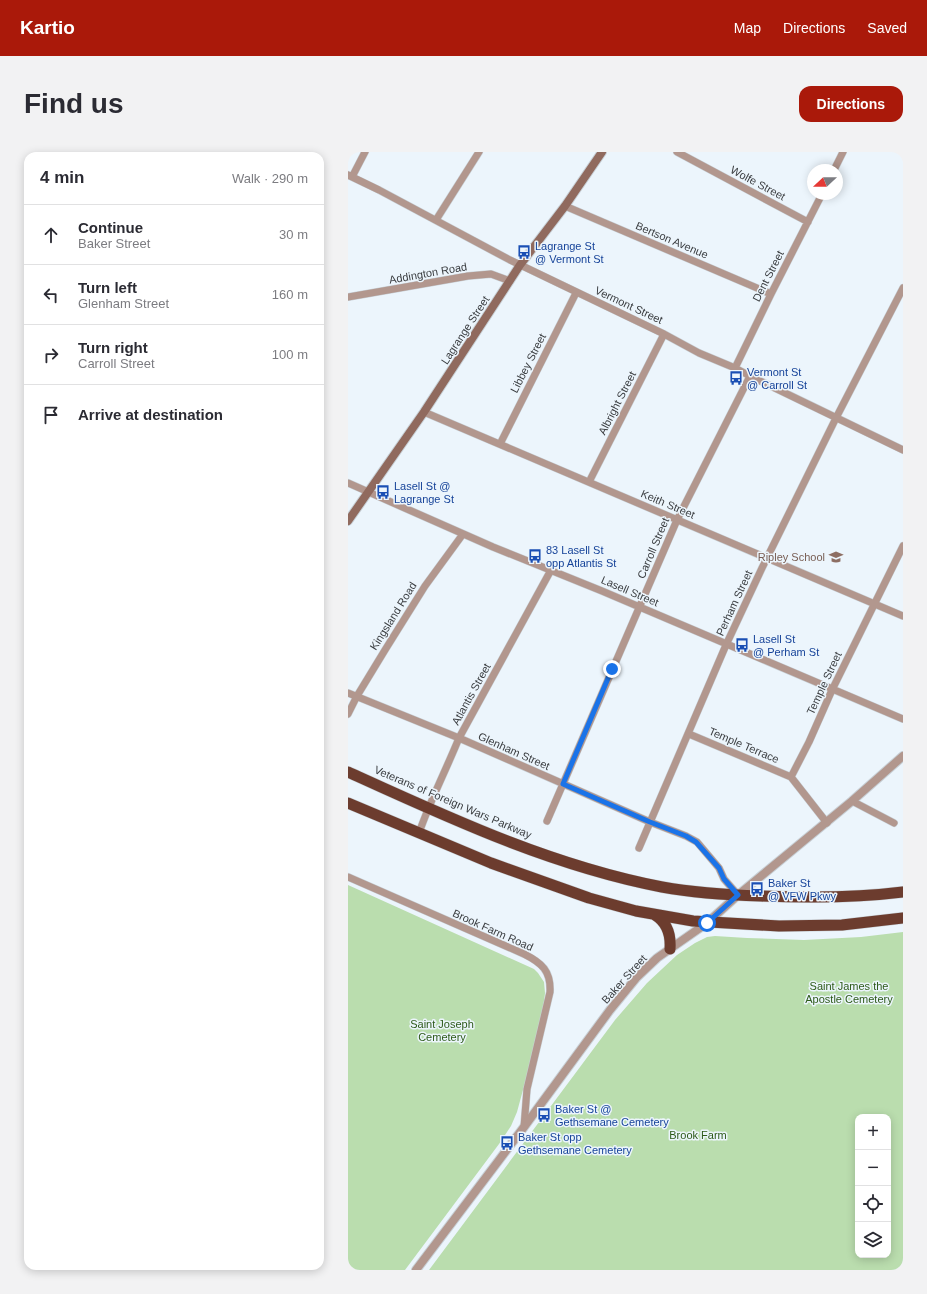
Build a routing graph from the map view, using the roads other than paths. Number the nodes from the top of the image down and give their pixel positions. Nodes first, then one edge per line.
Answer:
1 (365, 152) edge
2 (479, 152) edge
3 (602, 152) edge
4 (676, 152) edge
5 (843, 152) edge
6 (837, 164) edge
7 (350, 176) edge
8 (819, 200) edge
9 (565, 206) junction
10 (436, 220) junction
11 (808, 222) junction
12 (520, 265) junction
13 (510, 281) junction
14 (903, 288) edge
15 (576, 293) junction
16 (771, 294) junction
17 (348, 297) edge
18 (664, 334) junction
19 (735, 368) junction
20 (750, 376) junction
21 (424, 412) junction
22 (836, 418) junction
23 (500, 444) junction
24 (903, 450) edge
25 (589, 482) junction
26 (348, 483) edge
27 (368, 491) junction
28 (348, 520) edge
29 (677, 520) junction
30 (463, 534) junction
31 (903, 546) edge
32 (767, 557) junction
33 (551, 570) junction
34 (874, 604) junction
35 (639, 607) junction
36 (903, 616) edge
37 (726, 645) junction
38 (832, 690) junction
39 (348, 693) edge
40 (357, 696) junction
41 (348, 714) edge
42 (903, 719) edge
43 (689, 734) junction
44 (459, 738) junction
45 (903, 756) edge
46 (348, 772) edge
47 (792, 777) junction
48 (563, 784) junction
49 (852, 802) junction
50 (348, 803) edge
51 (428, 808) junction
52 (547, 821) dead end
53 (650, 822) junction
54 (827, 823) junction
55 (894, 823) dead end
56 (419, 833) junction
57 (639, 848) dead end
58 (348, 878) edge
59 (903, 892) edge
60 (738, 895) junction
61 (654, 915) junction
62 (903, 918) edge
63 (708, 922) junction
64 (670, 950) junction
65 (524, 1127) junction
66 (416, 1270) edge

1 - 7 street
2 - 10 street
3 - 9 main road, Lagrange Street
4 - 11 street, Wolfe Street
5 - 6 street
7 - 10 street, Vermont Street
8 - 11 street, Dent Street
9 - 12 main road, Lagrange Street
9 - 16 street, Bertson Avenue
10 - 12 street, Vermont Street
11 - 16 street, Dent Street
12 - 13 main road, Lagrange Street
12 - 15 street, Vermont Street
13 - 17 street, Addington Road
13 - 21 main road, Lagrange Street
14 - 22 street, Perham Street
15 - 18 street, Vermont Street
15 - 23 street, Libbey Street
16 - 19 street, Dent Street
18 - 19 street, Vermont Street
18 - 25 street, Albright Street
19 - 20 street, Vermont Street
20 - 22 street, Vermont Street
20 - 29 street, Carroll Street
21 - 23 street, Keith Street
21 - 27 main road, Lagrange Street
22 - 24 street, Vermont Street
22 - 32 street, Perham Street
23 - 25 street, Keith Street
25 - 29 street, Keith Street
26 - 27 street, Lasell Street
27 - 28 main road, Lagrange Street
27 - 30 street, Lasell Street
29 - 32 street, Keith Street
29 - 35 street, Carroll Street
30 - 33 street, Lasell Street
30 - 40 street, Kingsland Road
31 - 34 street, Temple Street
32 - 34 street, Keith Street
32 - 37 street, Perham Street
33 - 35 street, Lasell Street
33 - 44 street, Atlantis Street
34 - 36 street, Keith Street
34 - 38 street, Temple Street
35 - 37 street, Lasell Street
35 - 48 street, Carroll Street
37 - 38 street, Lasell Street
37 - 43 street, Perham Street
38 - 42 street, Lasell Street
38 - 47 street, Temple Street
39 - 40 street, Glenham Street
40 - 41 street, Kingsland Road
40 - 44 street, Glenham Street
43 - 47 street, Temple Terrace
43 - 53 street, Perham Street
44 - 48 street, Glenham Street
44 - 51 street, Atlantis Street
45 - 49 street, Baker Street
46 - 51 highway, Veterans of Foreign Wars Parkway
47 - 54 street
48 - 52 street, Carroll Street
48 - 53 street, Glenham Street
49 - 54 street, Baker Street
49 - 55 street
50 - 56 highway
51 - 56 street, Atlantis Street
51 - 60 highway, Veterans of Foreign Wars Parkway
53 - 57 street, Perham Street
53 - 60 street, Glenham Street
54 - 60 street, Baker Street
56 - 61 highway
58 - 65 street, Brook Farm Road
59 - 60 highway, Veterans of Foreign Wars Parkway
60 - 63 street, Baker Street
61 - 63 highway
61 - 64 highway
62 - 63 highway
63 - 64 street, Baker Street
64 - 65 street, Baker Street
65 - 66 street, Baker Street

